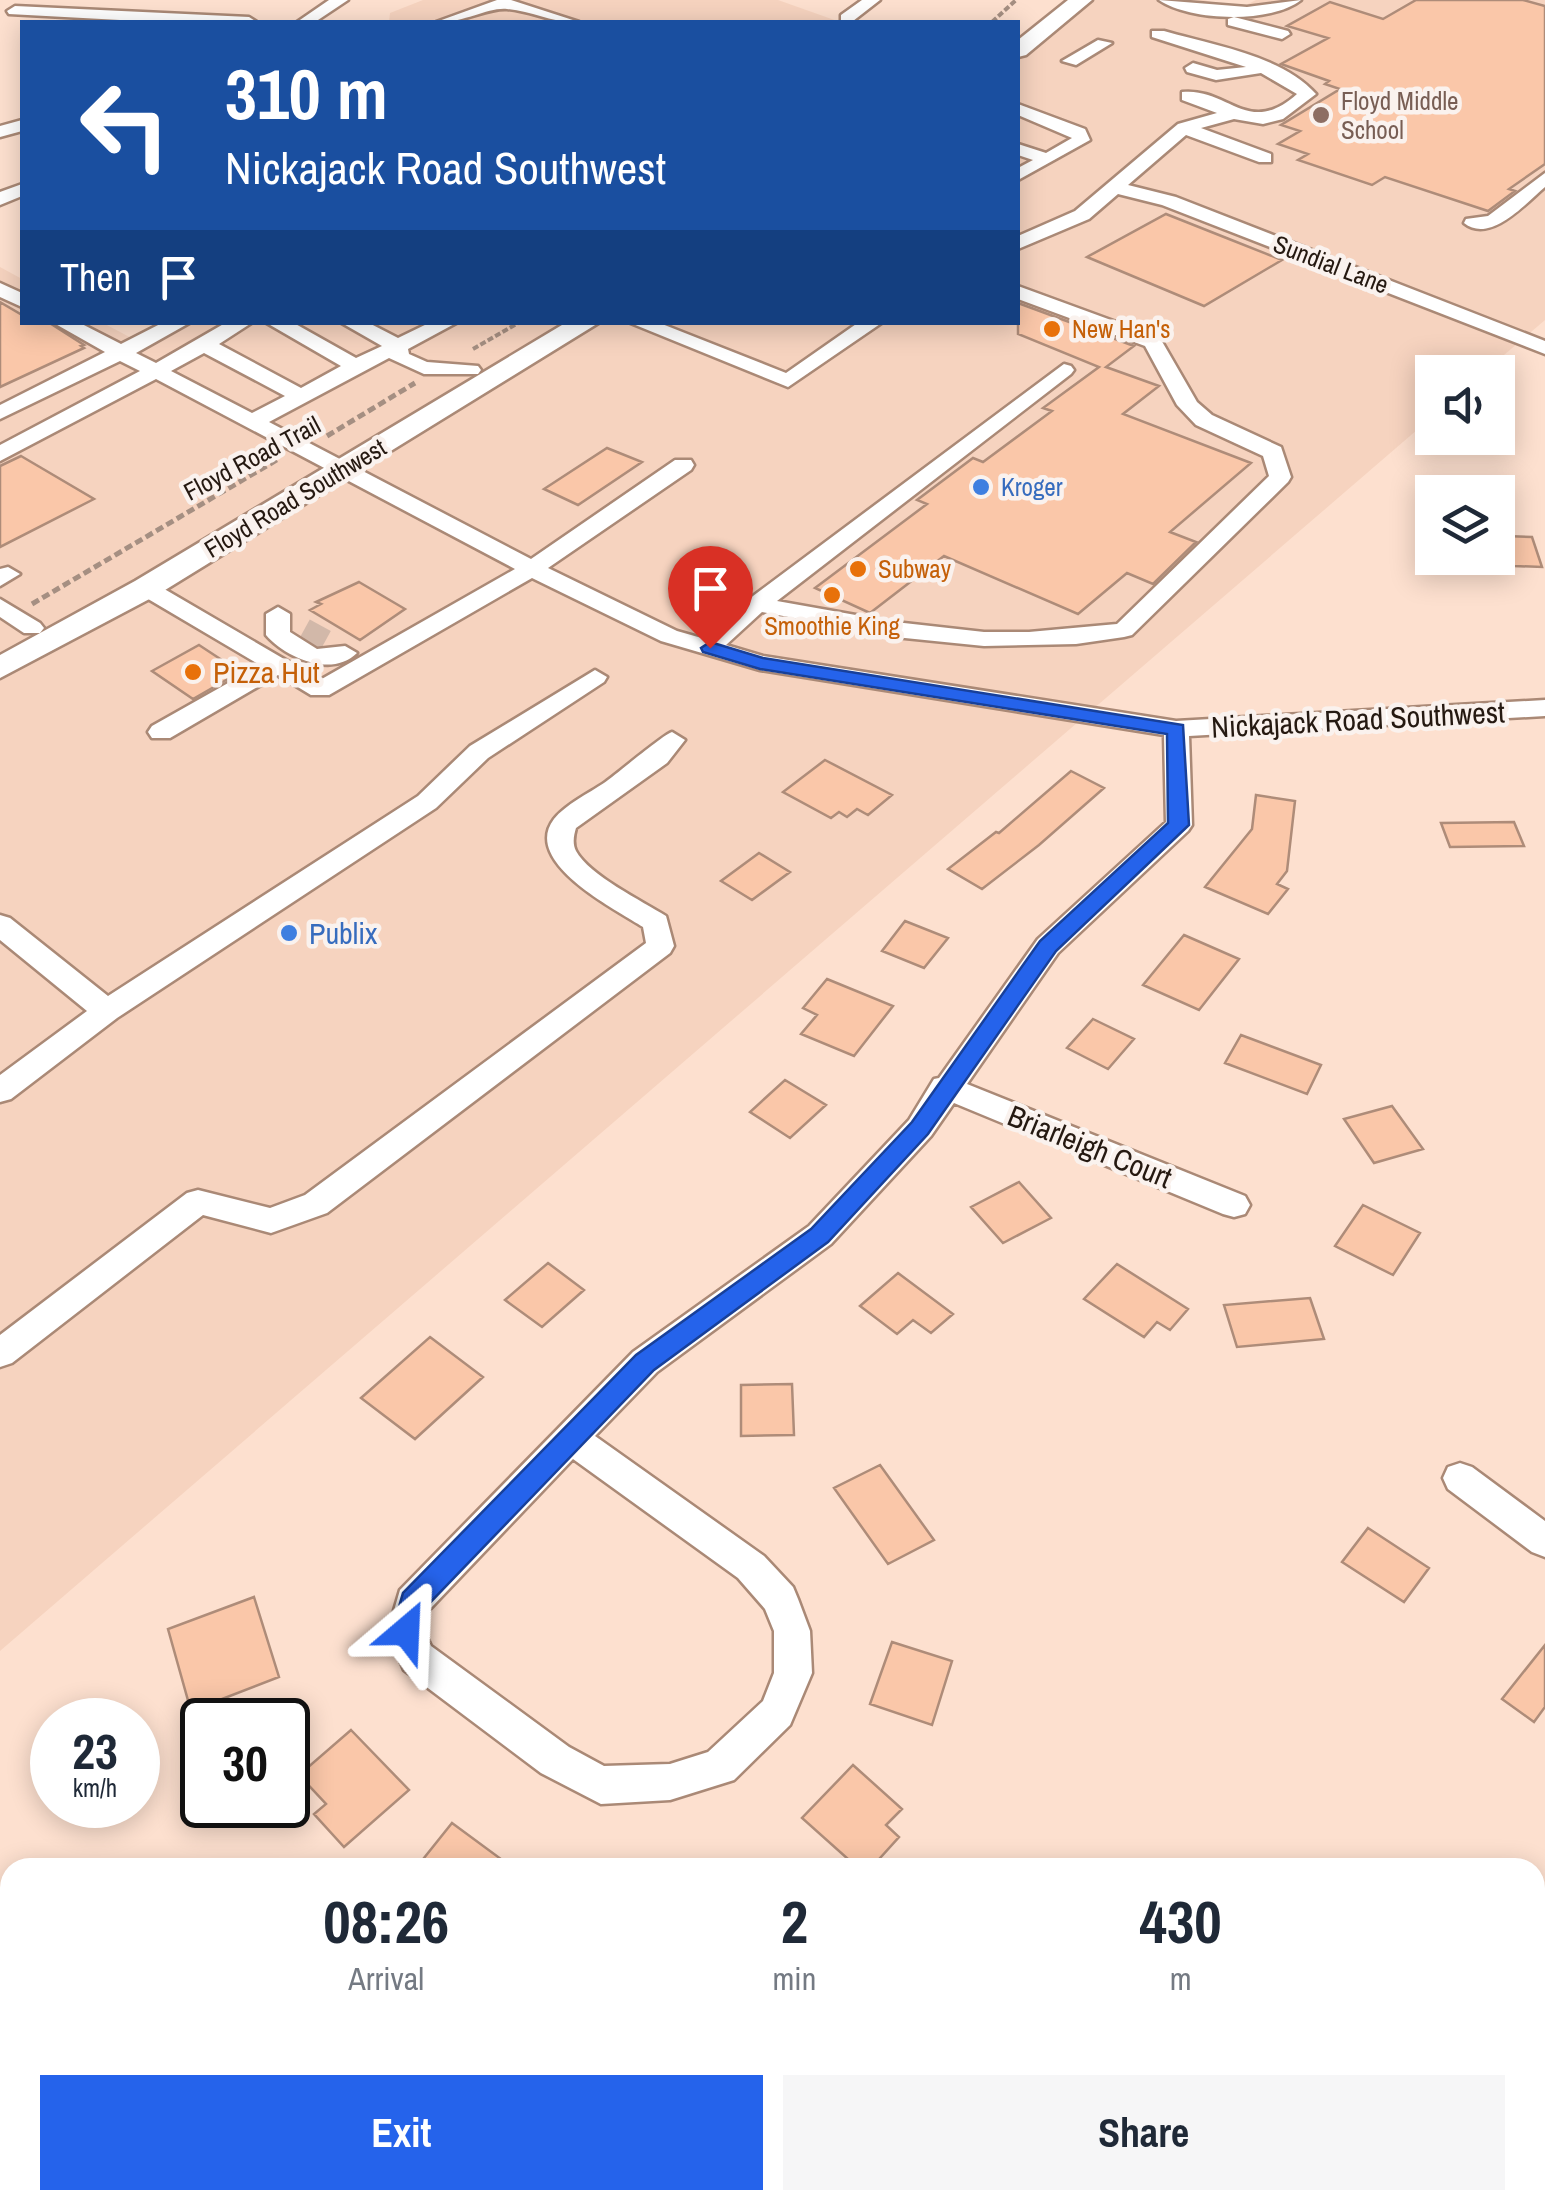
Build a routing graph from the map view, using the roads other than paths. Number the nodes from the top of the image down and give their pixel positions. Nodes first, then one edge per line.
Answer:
1 (340, 0) edge
2 (872, 0) edge
3 (1054, 0) edge
4 (1081, 0) edge
5 (1167, 0) edge
6 (1293, 0) edge
7 (15, 5) edge
8 (847, 18) dead end
9 (1186, 19) dead end
10 (222, 20) edge
11 (308, 20) edge
12 (451, 20) edge
13 (563, 20) edge
14 (1, 28) edge
15 (1020, 28) edge
16 (1158, 34) dead end
17 (1282, 34) dead end
18 (1104, 43) dead end
19 (1020, 48) edge
20 (1239, 60) junction
21 (1070, 61) dead end
22 (1192, 68) dead end
23 (1272, 74) junction
24 (1216, 75) junction
25 (1020, 110) edge
26 (1231, 114) junction
27 (1184, 128) junction
28 (1020, 150) edge
29 (1265, 158) dead end
30 (1048, 160) junction
31 (1020, 174) edge
32 (1545, 178) edge
33 (1114, 187) junction
34 (1473, 223) dead end
35 (1020, 224) edge
36 (1043, 234) junction
37 (1020, 242) edge
38 (1020, 293) edge
39 (68, 325) edge
40 (174, 325) edge
41 (281, 325) edge
42 (356, 325) edge
43 (442, 325) edge
44 (546, 325) edge
45 (581, 325) edge
46 (646, 325) edge
47 (869, 325) edge
48 (234, 327) edge
49 (748, 337) dead end
50 (204, 344) junction
51 (398, 346) junction
52 (1545, 348) edge
53 (121, 350) junction
54 (718, 354) junction
55 (355, 368) junction
56 (470, 370) junction
57 (1064, 370) dead end
58 (156, 371) junction
59 (300, 396) junction
60 (0, 413) edge
61 (254, 421) junction
62 (0, 454) edge
63 (323, 458) junction
64 (683, 465) dead end
65 (533, 568) junction
66 (787, 582) junction
67 (146, 588) junction
68 (252, 598) dead end
69 (757, 604) junction
70 (278, 614) junction
71 (15, 616) edge
72 (876, 628) junction
73 (0, 645) edge
74 (335, 647) junction
75 (710, 648) junction
76 (278, 665) junction
77 (0, 668) edge
78 (594, 677) dead end
79 (1545, 708) edge
80 (1176, 730) junction
81 (161, 732) dead end
82 (672, 740) dead end
83 (0, 925) edge
84 (107, 1011) junction
85 (946, 1087) junction
86 (0, 1091) edge
87 (1234, 1205) dead end
88 (0, 1352) edge
89 (568, 1437) junction
90 (1460, 1478) dead end
91 (1545, 1542) edge

1 - 11 street
2 - 8 street
3 - 15 main road
4 - 19 main road
5 - 6 street
7 - 10 street
7 - 14 street
9 - 17 street
12 - 13 street
16 - 20 street
18 - 21 street
20 - 23 street
20 - 24 street
22 - 24 street
23 - 24 street
23 - 26 street
24 - 26 street
25 - 30 street
26 - 27 street
27 - 29 street
27 - 33 street
28 - 30 street
30 - 31 street
32 - 34 street
33 - 36 street
33 - 52 street, Sundial Lane
35 - 36 street
36 - 37 street
38 - 72 street
39 - 53 street, Nickajack Road Southwest
40 - 53 street
41 - 55 street
42 - 51 street
43 - 51 street
44 - 56 main road, Floyd Road Southwest
45 - 63 main road, Floyd Road Southwest
46 - 54 street
47 - 54 street
48 - 50 street
49 - 54 street
50 - 58 street
50 - 59 street
51 - 55 street
51 - 56 street
53 - 58 street, Nickajack Road Southwest
53 - 60 street
55 - 59 street
56 - 63 main road, Floyd Road Southwest
57 - 66 street
58 - 61 street, Nickajack Road Southwest
58 - 62 street
59 - 61 street
61 - 63 street, Nickajack Road Southwest
63 - 65 street, Nickajack Road Southwest
63 - 67 main road, Floyd Road Southwest
63 - 71 main road, Floyd Road Southwest
64 - 65 street
65 - 74 street
65 - 75 street, Nickajack Road Southwest
66 - 69 street
66 - 72 street
67 - 76 street
67 - 77 main road, Floyd Road Southwest
68 - 70 street
69 - 72 street
69 - 75 street
70 - 74 street
70 - 74 street
71 - 73 main road, Floyd Road Southwest
74 - 76 street
75 - 80 street, Nickajack Road Southwest
76 - 81 street
78 - 84 street
79 - 80 street, Nickajack Road Southwest
80 - 85 street
82 - 88 street
83 - 84 street
84 - 86 street
85 - 87 street, Briarleigh Court
85 - 89 street
89 - 89 street
90 - 91 street

